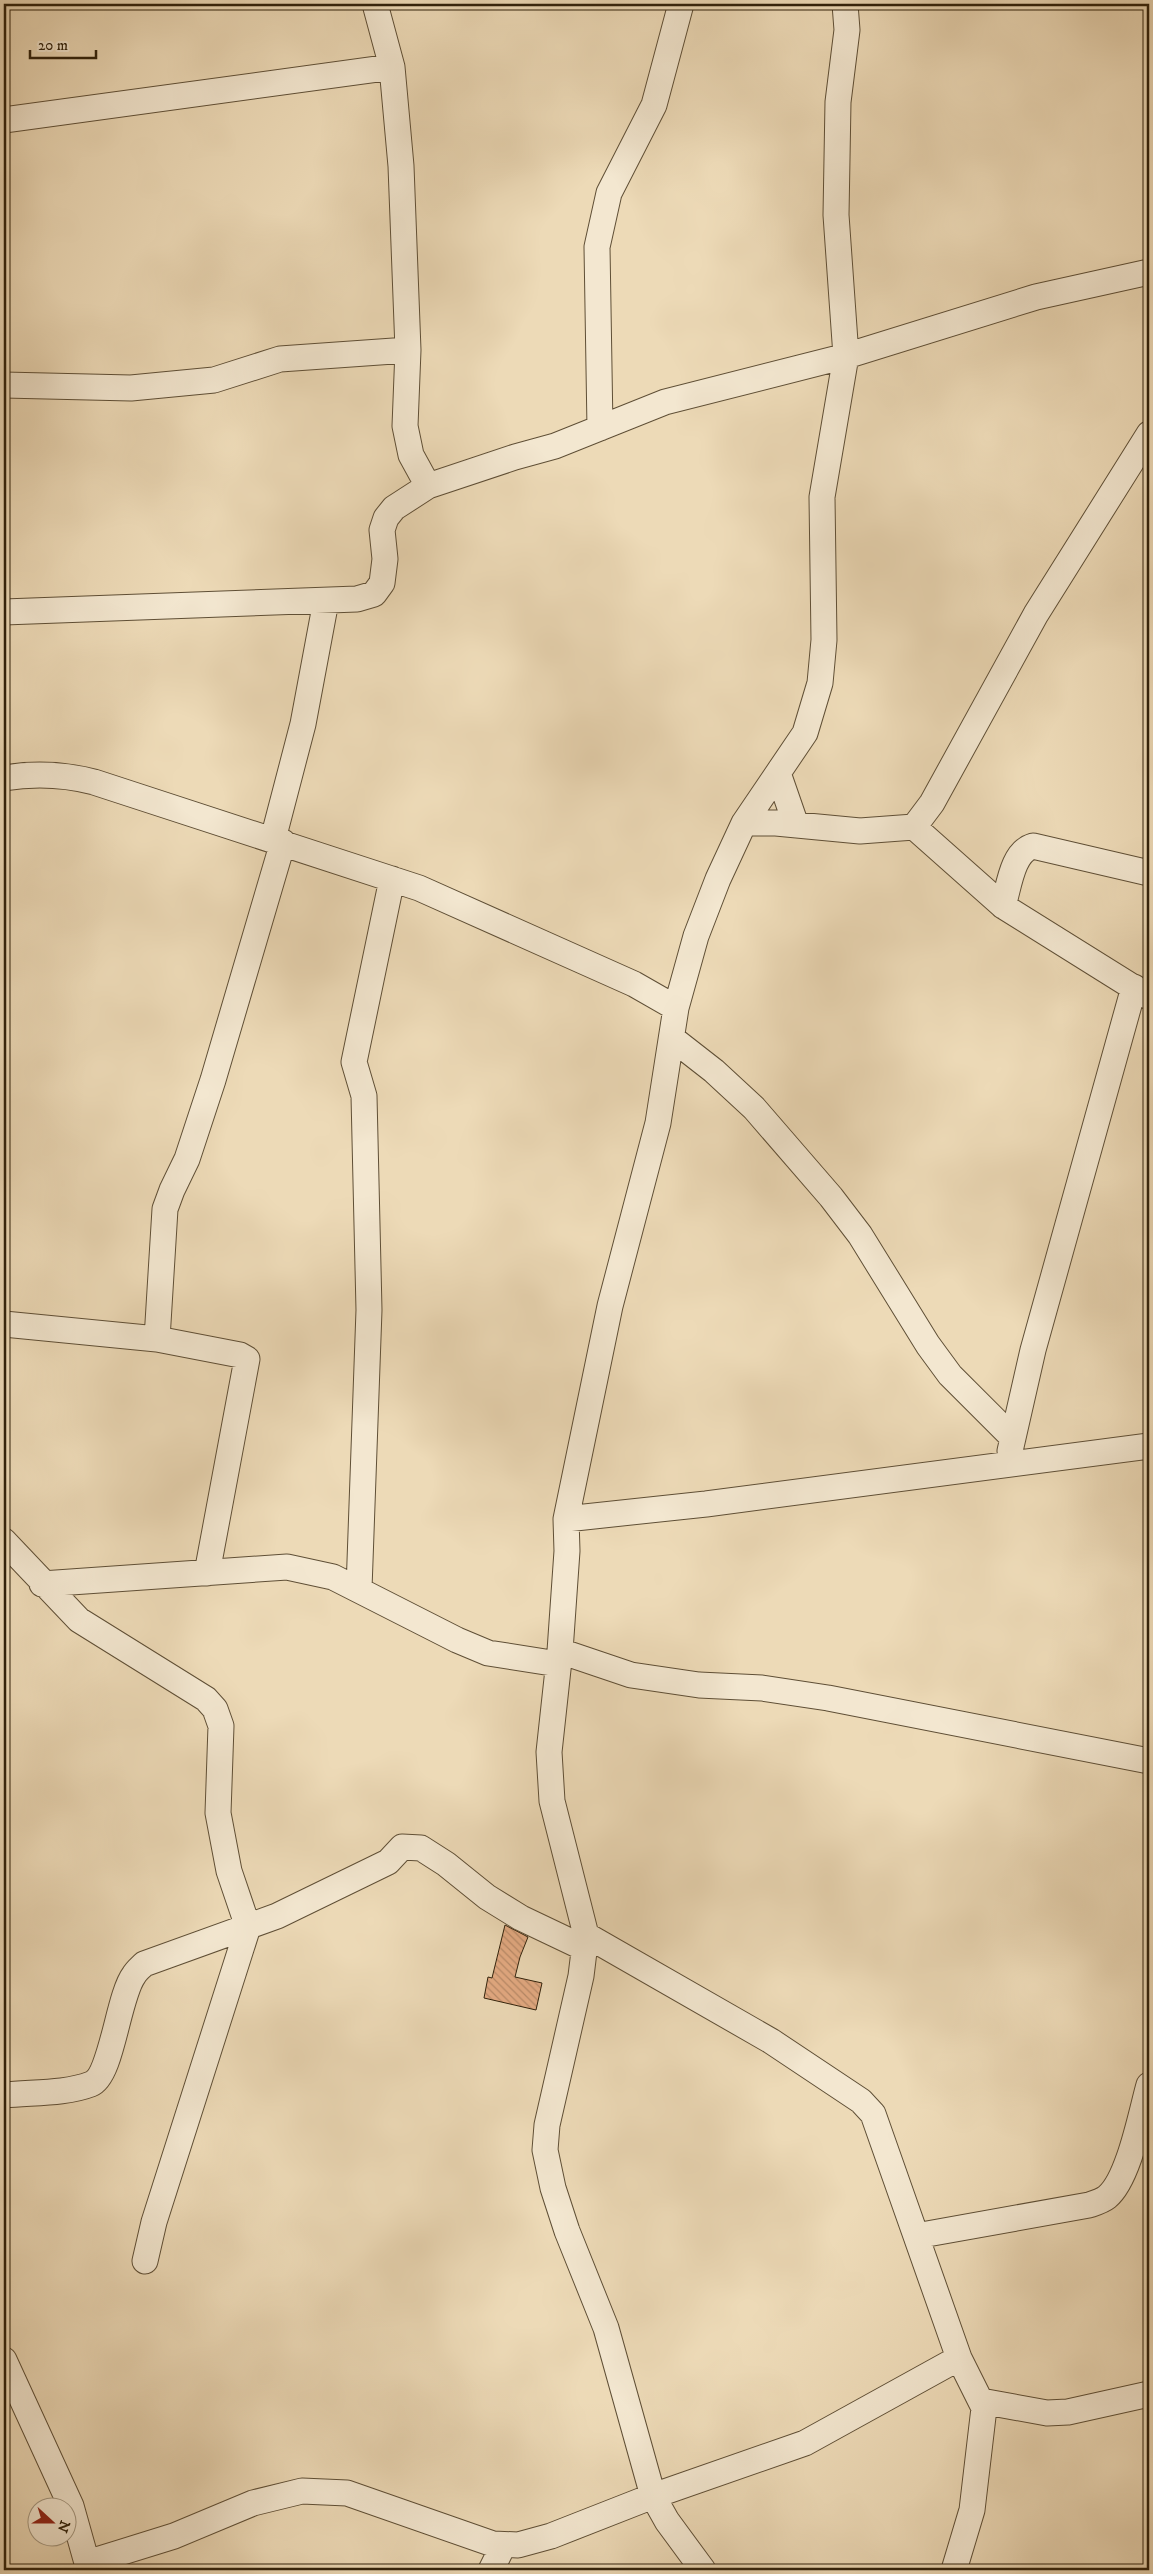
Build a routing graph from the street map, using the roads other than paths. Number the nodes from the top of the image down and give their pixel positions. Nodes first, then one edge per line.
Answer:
1 (374, 4) edge
2 (681, 4) edge
3 (845, 4) edge
4 (392, 67) junction
5 (4, 120) edge
6 (1149, 272) edge
7 (408, 350) junction
8 (846, 356) junction
9 (4, 385) edge
10 (600, 428) junction
11 (1149, 434) edge
12 (428, 486) junction
13 (326, 601) junction
14 (4, 612) edge
15 (778, 773) junction
16 (4, 778) edge
17 (744, 823) junction
18 (796, 825) junction
19 (914, 827) junction
20 (278, 840) junction
21 (1149, 873) edge
22 (392, 879) junction
23 (1004, 906) junction
24 (1142, 992) edge
25 (676, 1008) junction
26 (673, 1039) junction
27 (4, 1324) edge
28 (157, 1339) junction
29 (1013, 1438) junction
30 (1149, 1446) edge
31 (1006, 1466) junction
32 (566, 1519) junction
33 (4, 1541) edge
34 (207, 1573) junction
35 (42, 1584) junction
36 (359, 1589) junction
37 (559, 1658) junction
38 (1149, 1761) edge
39 (248, 1927) junction
40 (585, 1942) junction
41 (1149, 2086) edge
42 (4, 2095) edge
43 (916, 2236) junction
44 (145, 2260) dead end
45 (959, 2358) junction
46 (4, 2360) edge
47 (1149, 2394) edge
48 (981, 2401) junction
49 (653, 2496) junction
50 (503, 2546) junction
51 (88, 2566) edge
52 (491, 2570) edge
53 (703, 2570) edge
54 (954, 2570) edge

1 - 4 street
2 - 10 street
3 - 8 street
4 - 5 street
4 - 7 street
6 - 8 street
7 - 9 street
7 - 12 street
8 - 10 street
8 - 15 street
10 - 12 street
11 - 19 street
12 - 13 street
13 - 14 street
13 - 20 street
15 - 17 street
15 - 18 street
16 - 20 street
17 - 18 street
17 - 25 street
18 - 19 street
19 - 23 street
20 - 22 street
20 - 28 street
21 - 23 street
22 - 25 street
22 - 36 street
23 - 24 street
24 - 29 street
25 - 26 street
26 - 29 street
26 - 32 street
27 - 28 street
28 - 34 street
29 - 31 street
30 - 31 street
31 - 32 street
32 - 37 street
33 - 35 street
34 - 35 street
34 - 36 street
35 - 39 street
36 - 37 street
37 - 38 street
37 - 40 street
39 - 40 street
39 - 42 street
39 - 44 street
40 - 43 street
40 - 49 street
41 - 43 street
43 - 45 street
45 - 48 street
45 - 49 street
46 - 51 street
47 - 48 street
48 - 54 street
49 - 50 street
49 - 53 street
50 - 51 street
50 - 52 street

